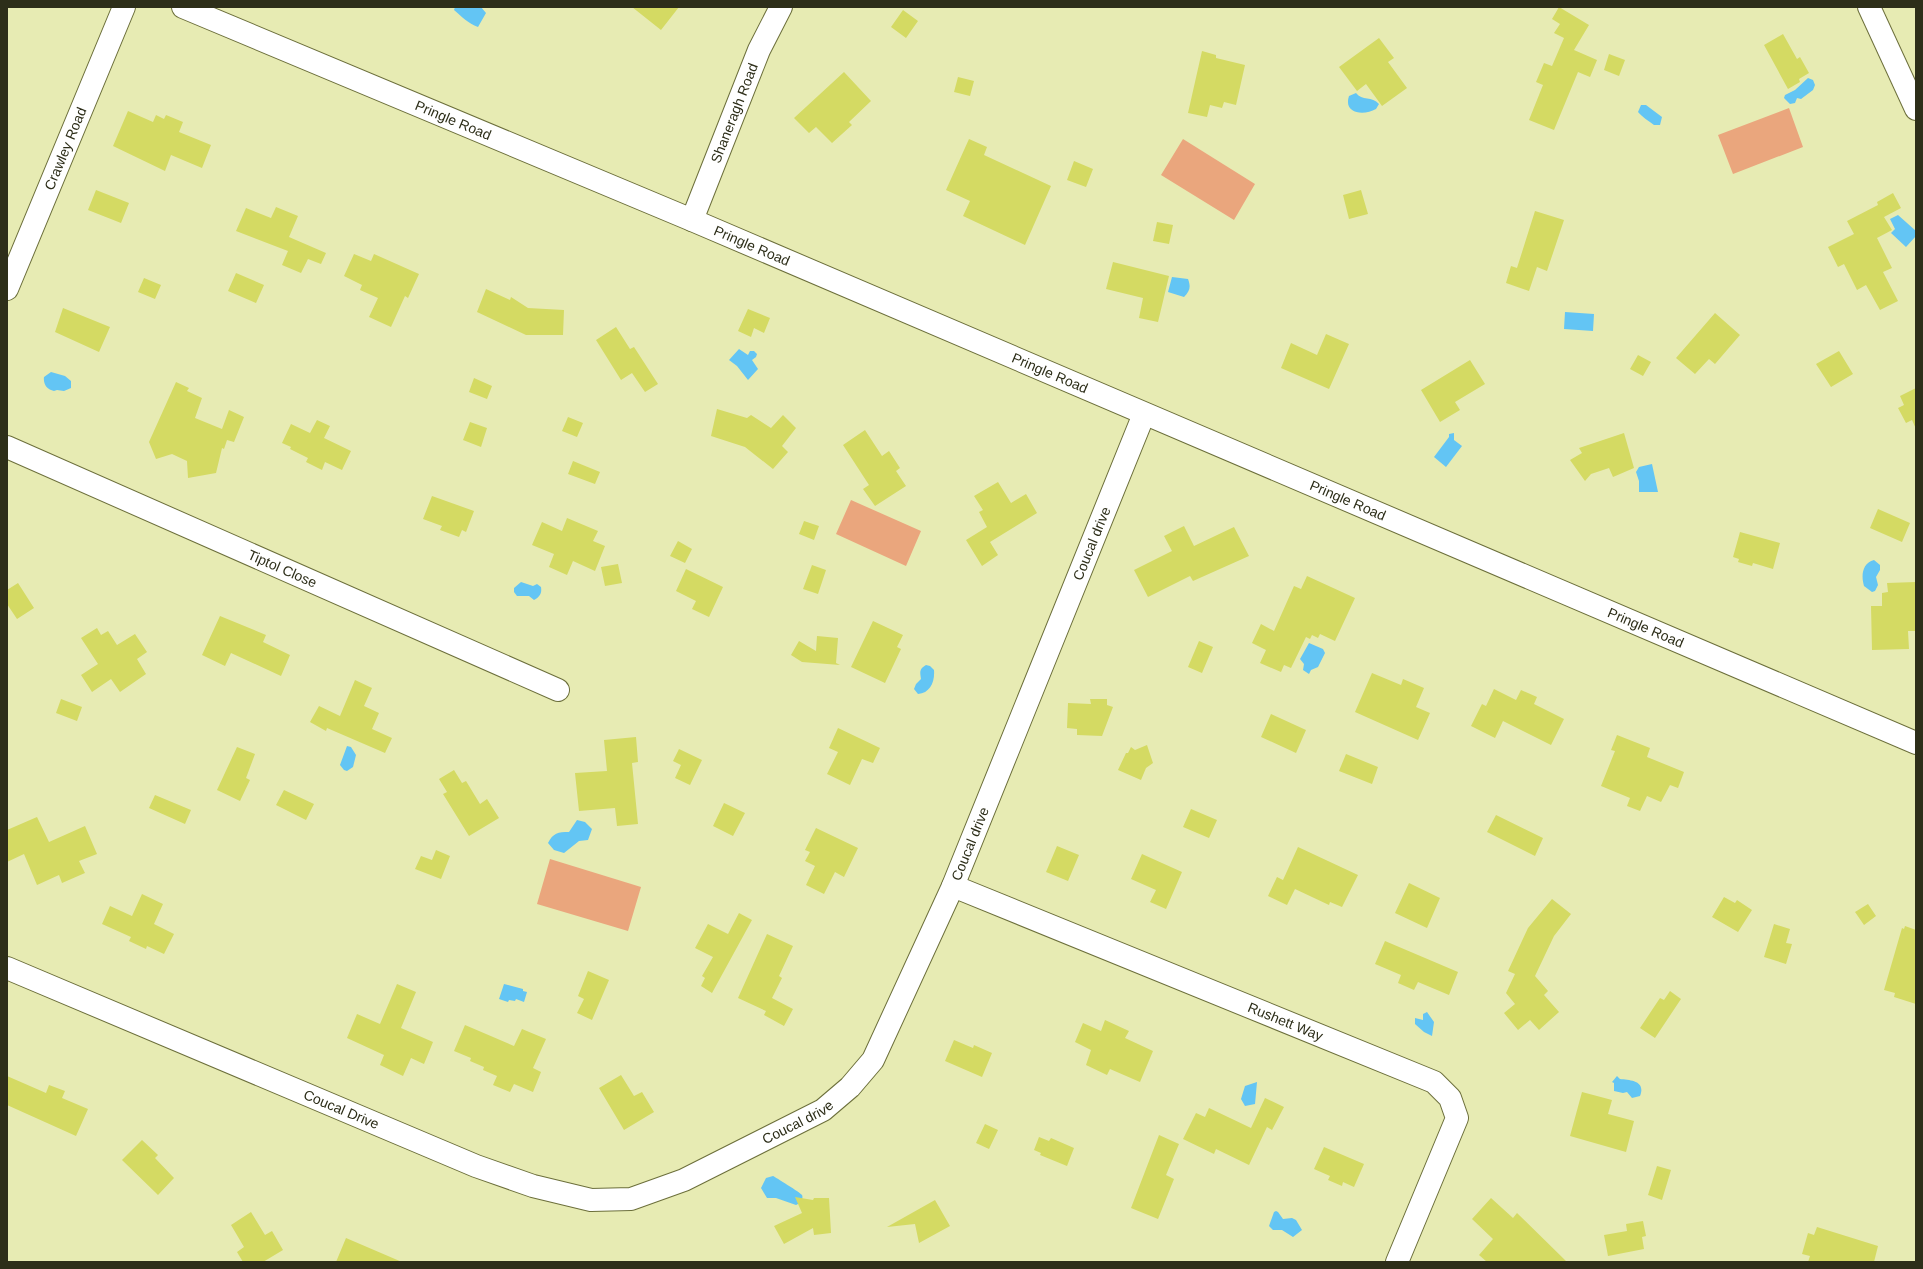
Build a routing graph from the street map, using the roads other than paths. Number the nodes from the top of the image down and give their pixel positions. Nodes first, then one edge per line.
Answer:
1 (124, 7) edge
2 (183, 7) edge
3 (781, 7) edge
4 (1869, 7) edge
5 (1916, 109) edge
6 (692, 220) junction
7 (7, 290) edge
8 (1144, 414) junction
9 (7, 447) edge
10 (558, 690) dead end
11 (1916, 743) edge
12 (953, 886) junction
13 (7, 968) edge
14 (684, 1180) joint
15 (1397, 1262) edge

1 - 7 street, Crawley Road
2 - 6 street, Pringle Road
3 - 6 street, Shaneragh Road
4 - 5 street
6 - 8 street, Pringle Road
8 - 11 street, Pringle Road
8 - 12 street, Coucal drive
9 - 10 street, Tiptol Close
12 - 14 street, Coucal drive
12 - 15 street, Rushett Way
13 - 14 street, Coucal Drive

